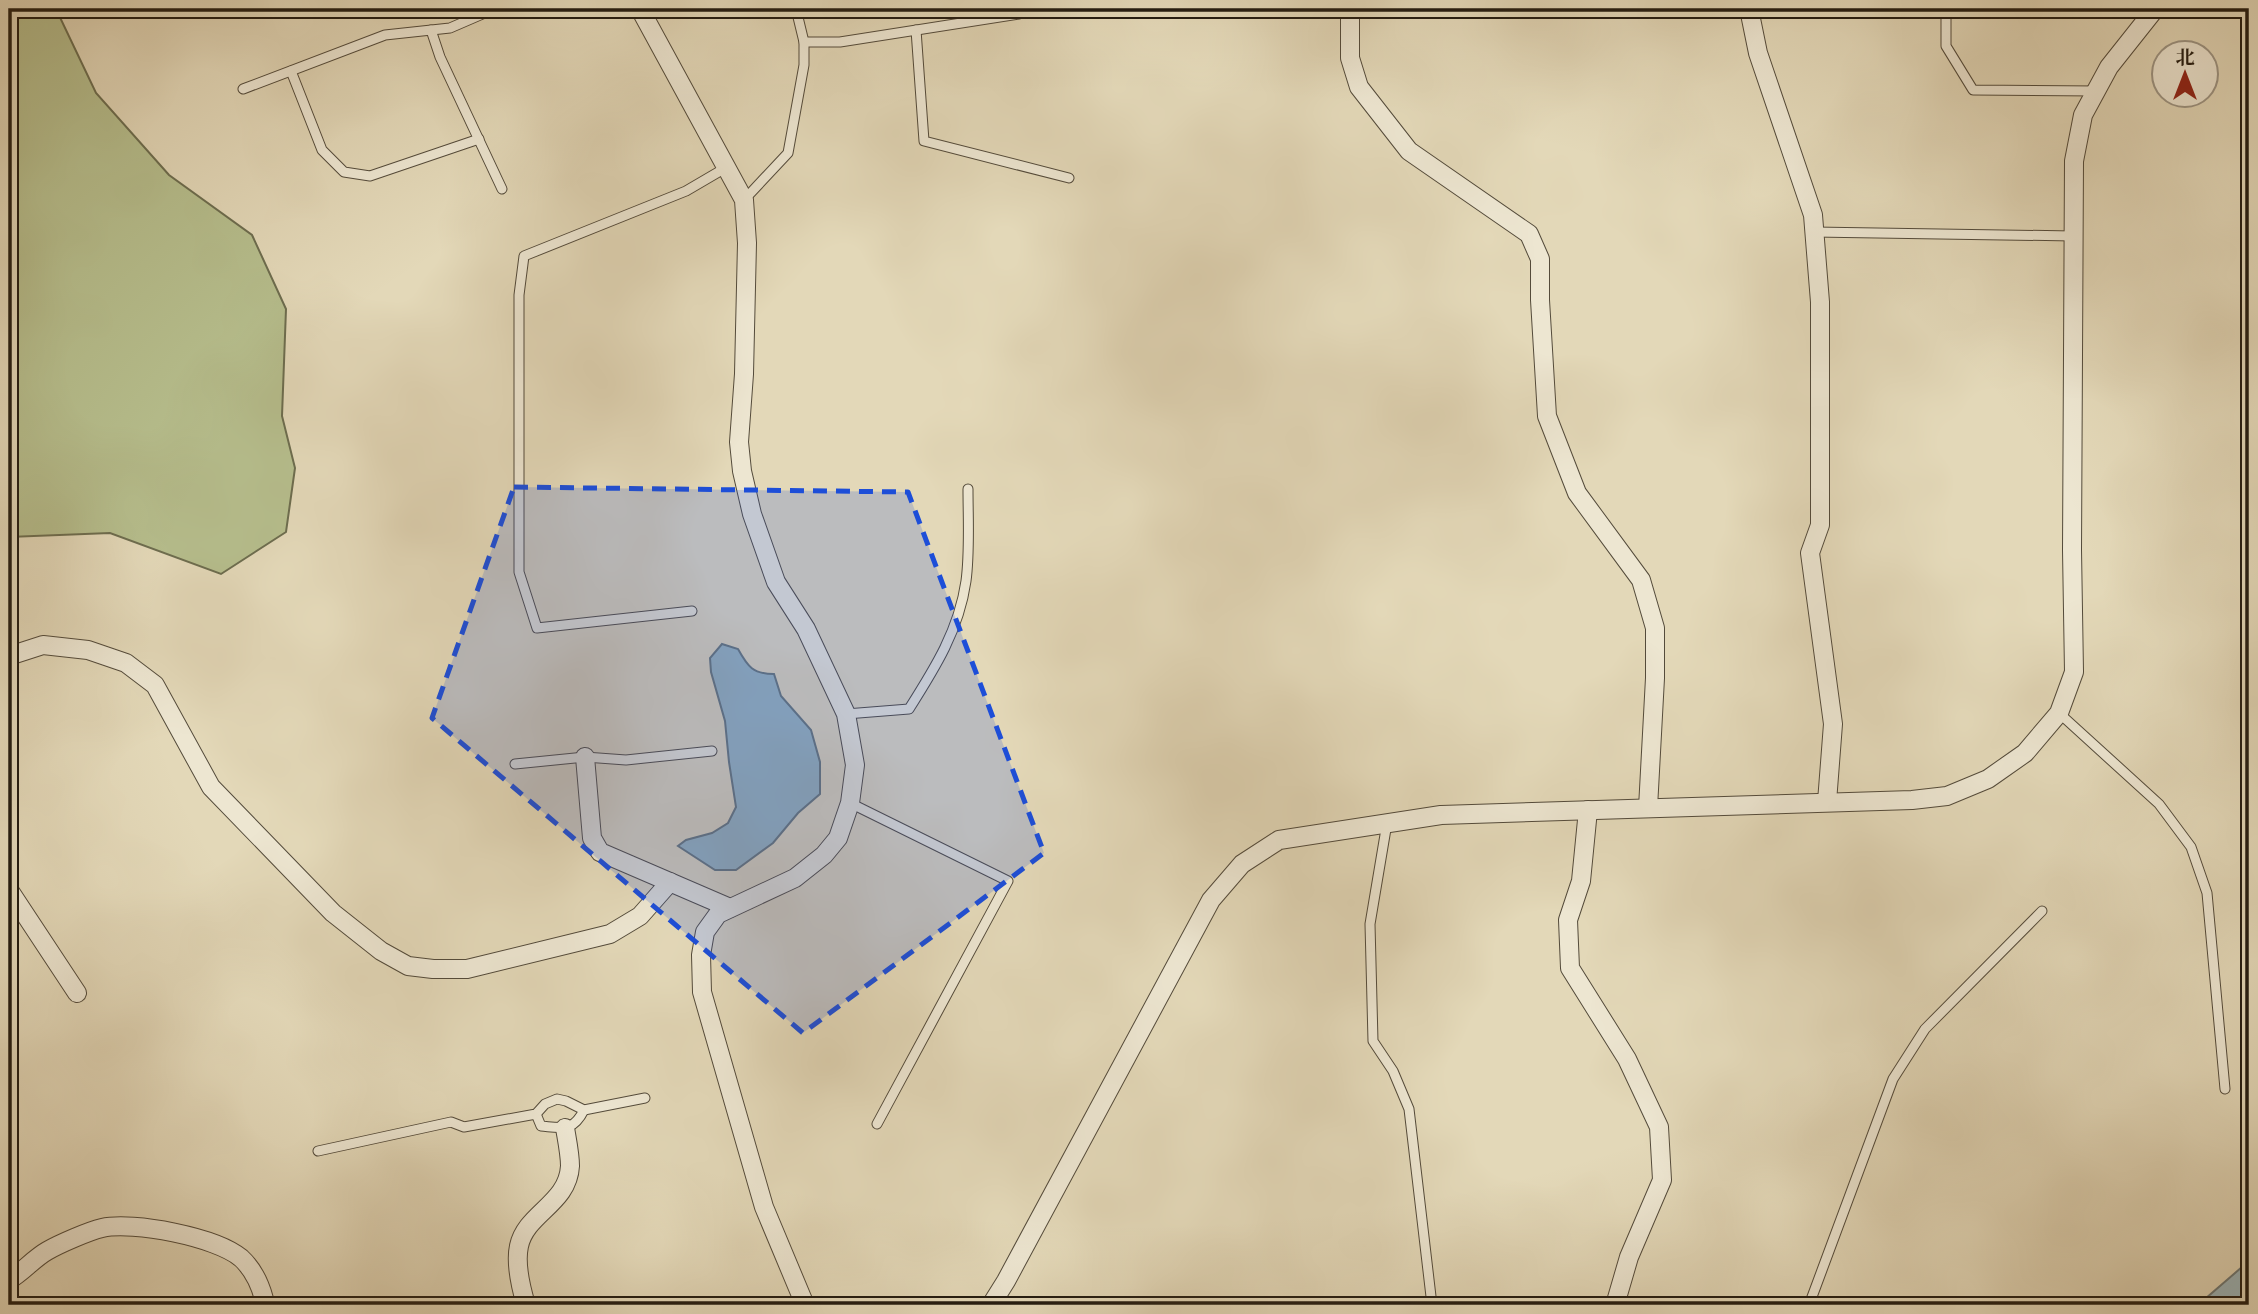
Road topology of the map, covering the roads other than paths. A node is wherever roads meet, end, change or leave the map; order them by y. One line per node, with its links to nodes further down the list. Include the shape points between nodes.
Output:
1 (494, 9): 9 (lane, via 450,28)
2 (640, 9): 16 (street)
3 (796, 9): 11 (lane)
4 (1350, 9): 32 (street, via 1350,58 1359,87 1409,151 1528,234 1540,259 1547,416 1577,493 1641,580 1655,628)
5 (1749, 9): 20 (street, via 1758,53 1813,215)
6 (1946, 9): 14 (lane, via 1946,46 1973,90)
7 (2155, 9): 14 (street)
8 (1019, 14): 10 (lane)
9 (432, 30): 12 (lane, via 385,35); 15 (lane)
10 (916, 30): 11 (lane, via 840,42); 17 (lane, via 924,141)
11 (804, 42): 19 (lane, via 788,153)
12 (291, 71): 13 (lane); 15 (lane, via 321,150 344,172 370,176)
13 (243, 89)
14 (2096, 91): 21 (street, via 2083,115 2074,161)
15 (479, 139): 18 (lane)
16 (727, 167): 19 (street); 23 (lane, via 686,191 524,256 519,295 519,572 537,628)
17 (1069, 178)
18 (502, 189)
19 (744, 200): 26 (street, via 742,471 776,582 806,629)
20 (1814, 232): 21 (lane); 30 (street, via 1819,302 1819,526 1811,553 1833,724)
21 (2073, 236): 25 (street, via 2074,672)
22 (968, 489): 26 (lane, via 966,580 958,617 940,662 909,709)
23 (692, 611)
24 (9, 656): 35 (street, via 43,645 88,650 126,663 155,685 211,787 333,913 408,966 467,969 610,934 640,916)
25 (2059, 713): 30 (street, via 2025,753 1988,779 1947,796); 40 (lane, via 2159,804 2191,847 2207,892)
26 (846, 714): 31 (street, via 855,765)
27 (712, 751): 28 (lane, via 626,760)
28 (585, 757): 29 (lane); 35 (street, via 592,838 600,852)
29 (515, 764)
30 (1827, 802): 32 (street)
31 (850, 803): 37 (street, via 838,838 824,855 795,878); 44 (lane, via 1008,881)
32 (1648, 808): 33 (street)
33 (1588, 810): 34 (street, via 1441,815); 53 (street, via 1581,881 1567,920 1570,968 1627,1059 1659,1128 1662,1180)
34 (1387, 823): 51 (street, via 1279,840 1242,864 1211,900); 52 (lane, via 1370,924 1373,1041 1393,1071 1409,1109)
35 (670, 882): 37 (street)
36 (9, 890): 39 (street)
37 (730, 908): 50 (street, via 718,914 705,932 702,992 764,1207)
38 (2042, 911): 54 (lane, via 1925,1029 1893,1079)
39 (77, 993)
40 (2225, 1089)
41 (645, 1098): 42 (lane)
42 (584, 1110): 43 (lane, via 557,1099); 45 (lane, via 578,1122)
43 (536, 1114): 45 (lane, via 541,1126); 46 (lane, via 464,1127 451,1122)
44 (877, 1124)
45 (565, 1128): 49 (street, via 570,1166 565,1184 524,1232 518,1247)
46 (318, 1151)
47 (9, 1280): 48 (street, via 47,1251 103,1228 147,1228 218,1244 241,1258 260,1283)
48 (262, 1305)
49 (526, 1305)
50 (805, 1305)
51 (991, 1305)
52 (1432, 1305)
53 (1615, 1305)
54 (1809, 1305)

